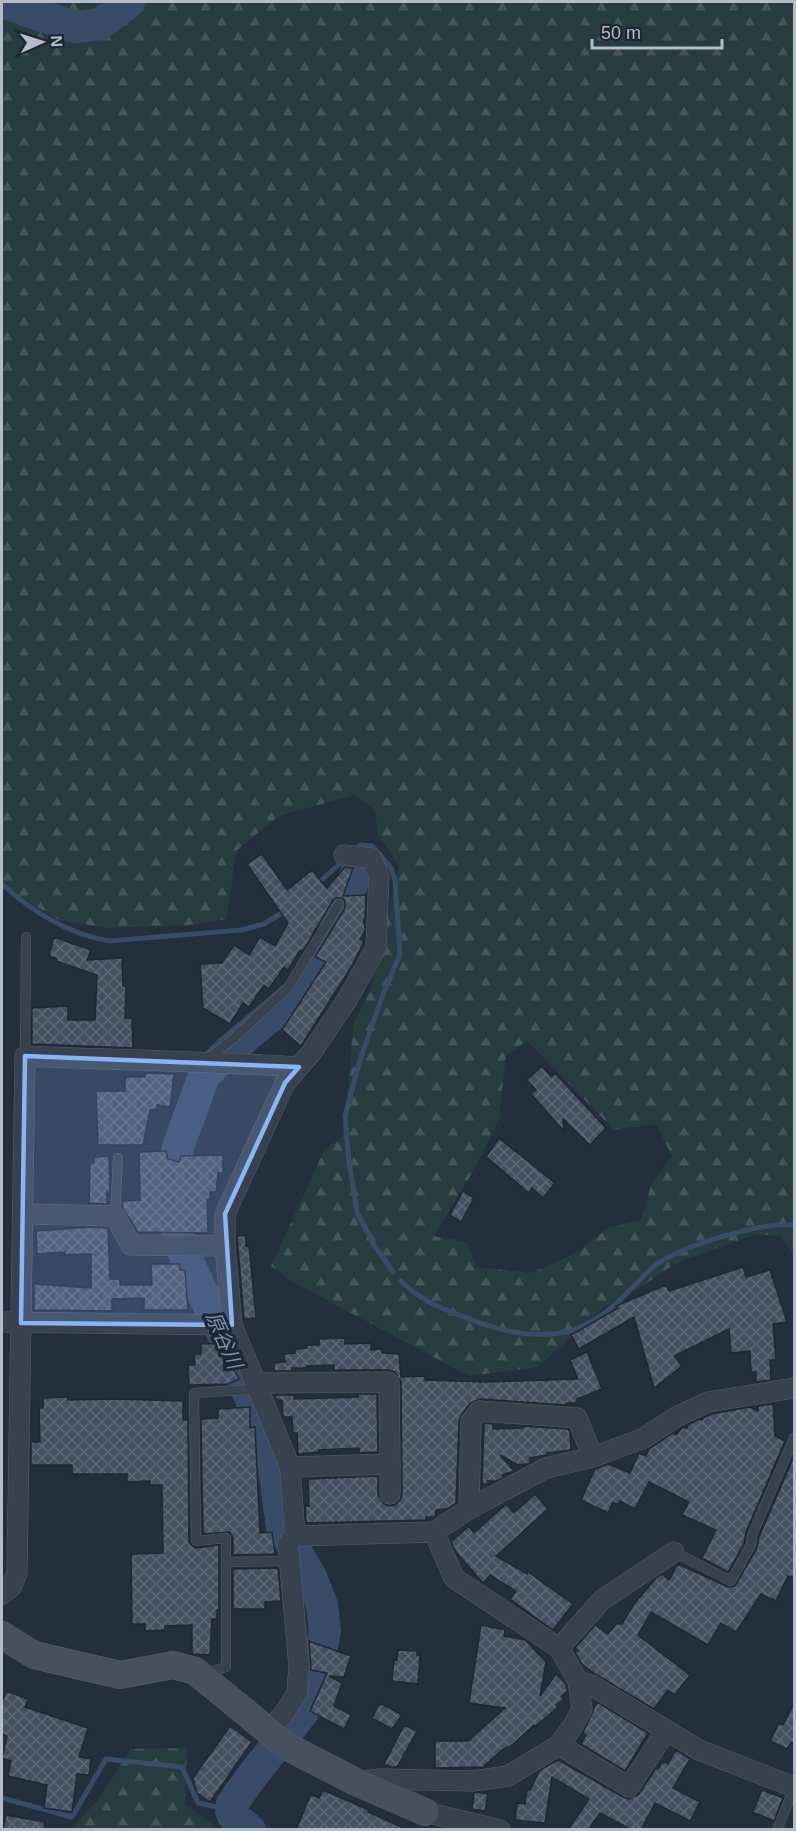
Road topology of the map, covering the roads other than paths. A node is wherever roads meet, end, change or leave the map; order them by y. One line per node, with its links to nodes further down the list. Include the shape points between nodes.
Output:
1 (344, 855): 6 (street, via 371,858 379,876 376,948 347,1000)
2 (339, 904): 5 (lane, via 288,988)
3 (26, 937): 4 (lane)
4 (25, 1056): 5 (street); 8 (street)
5 (204, 1061): 6 (street)
6 (299, 1067): 10 (street, via 285,1083 225,1214)
7 (118, 1158): 9 (lane)
8 (24, 1214): 9 (street); 11 (street)
9 (115, 1216): 10 (street, via 131,1245)
10 (225, 1246): 12 (street)
11 (11, 1322): 12 (street); 26 (street, via 17,1573 12,1587)
12 (232, 1325): 13 (street)
13 (257, 1386): 17 (street, via 389,1382); 18 (street); 25 (lane, via 194,1393 196,1541 225,1538)
14 (795, 1388): 16 (street, via 708,1401 644,1438)
15 (795, 1438): 23 (lane, via 751,1545 731,1581)
16 (593, 1457): 20 (street, via 546,1468); 20 (street, via 577,1418 479,1411 471,1421)
17 (390, 1464): 18 (street); 19 (street)
18 (291, 1467): 22 (street)
19 (390, 1494)
20 (469, 1509): 21 (street)
21 (434, 1532): 22 (street); 28 (street, via 454,1578)
22 (295, 1536): 24 (street, via 288,1544)
23 (674, 1552): 28 (street, via 602,1600)
24 (290, 1561): 25 (lane); 32 (street, via 299,1666 297,1693)
25 (226, 1562): 29 (lane, via 226,1667)
26 (2, 1594)
27 (2, 1635): 29 (street, via 34,1655 120,1675 173,1665)
28 (559, 1648): 30 (street)
29 (200, 1676): 32 (street)
30 (578, 1681): 31 (street, via 593,1686); 33 (street, via 582,1709)
31 (666, 1731): 33 (street, via 629,1787); 35 (street, via 699,1750)
32 (276, 1737): 34 (street)
33 (559, 1745): 34 (street, via 508,1776 472,1781)
34 (356, 1782): 36 (street)
35 (795, 1787): 38 (lane)
36 (425, 1812): 37 (street)
37 (500, 1830)
38 (777, 1830)

